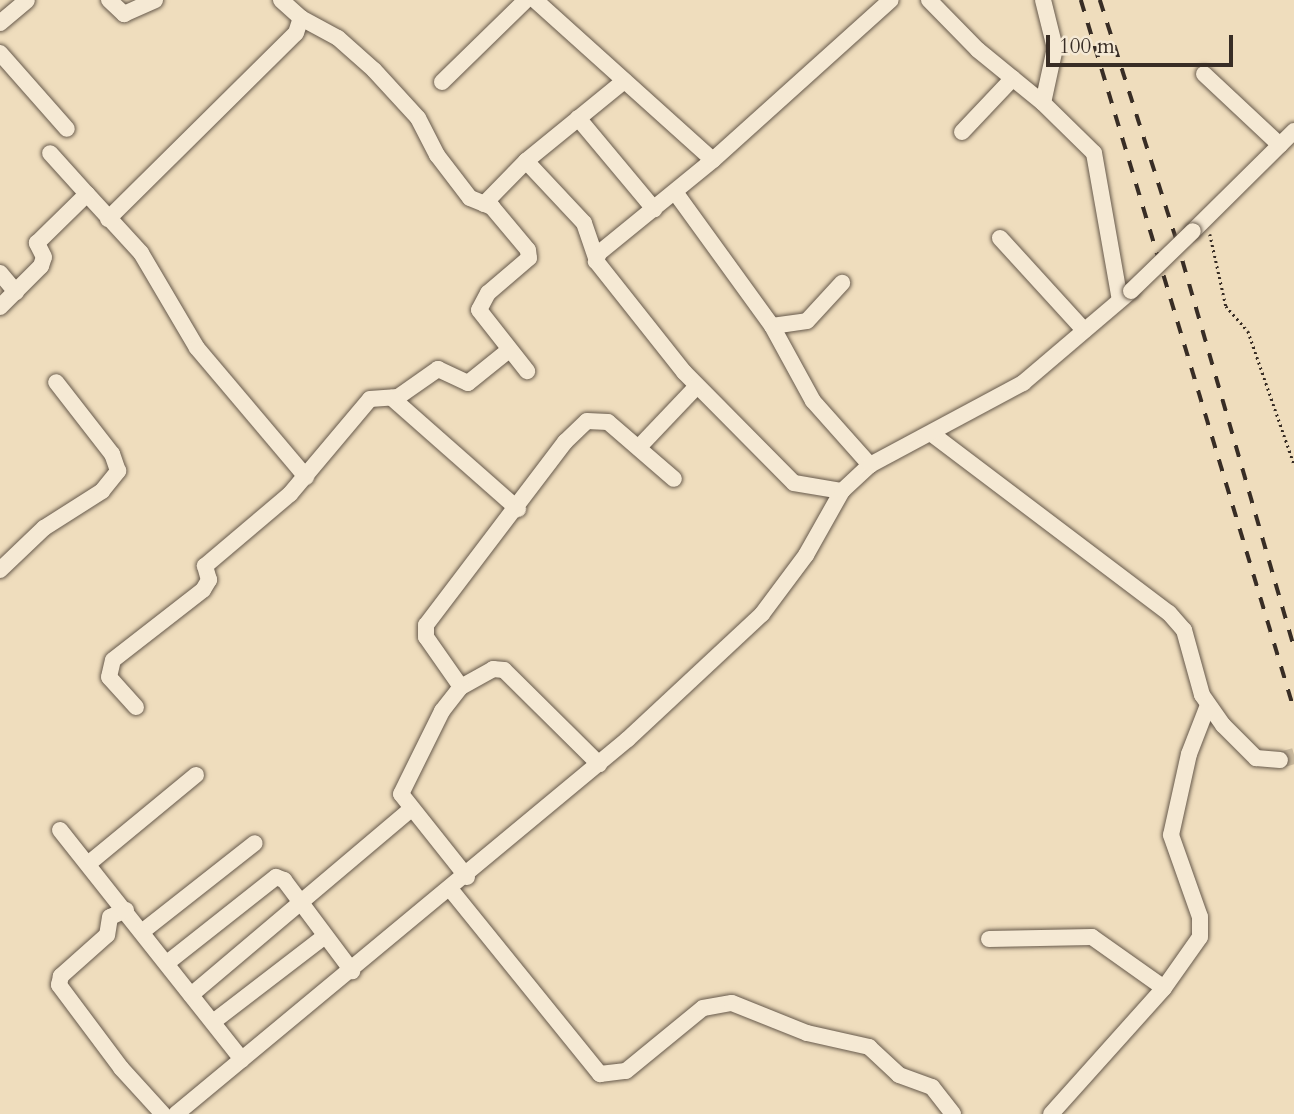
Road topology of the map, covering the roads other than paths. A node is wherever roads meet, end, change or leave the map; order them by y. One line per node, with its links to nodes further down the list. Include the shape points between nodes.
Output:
1 (109, 0): 2 (street, via 124,13)
2 (155, 0)
3 (281, 0): 10 (street)
4 (526, 0): 16 (street)
5 (535, 0): 15 (street)
6 (891, 0): 24 (street)
7 (929, 0): 14 (street)
8 (1043, 0): 17 (street, via 1055,48)
9 (21, 2): 11 (street)
10 (301, 18): 28 (street, via 338,38 374,70 418,118 437,155 470,198); 30 (street, via 296,33)
11 (0, 23)
12 (0, 53): 19 (street)
13 (1204, 74): 22 (street)
14 (1013, 78): 17 (street); 21 (street)
15 (624, 81): 18 (street); 24 (street)
16 (442, 82)
17 (1043, 103): 36 (street, via 1094,153)
18 (578, 118): 25 (street); 29 (street)
19 (67, 129)
20 (1294, 131): 22 (street)
21 (962, 132)
22 (1280, 145): 36 (street, bridge)
23 (50, 153): 27 (street)
24 (713, 160): 26 (street)
25 (526, 161): 28 (street); 32 (street, via 584,223)
26 (675, 192): 29 (street); 38 (street)
27 (87, 194): 30 (street); 35 (street, via 37,243 44,261)
28 (484, 204): 40 (street, via 530,253 480,306)
29 (654, 209): 32 (street)
30 (108, 219): 48 (street, via 147,261 190,339)
31 (1000, 238): 39 (street)
32 (596, 257): 43 (street)
33 (0, 273): 35 (street)
34 (842, 283): 38 (street, via 807,321)
35 (16, 292): 37 (street)
36 (1126, 295): 39 (street)
37 (0, 307)
38 (772, 326): 47 (street, via 813,401)
39 (1084, 330): 45 (street, via 1023,383)
40 (509, 350): 41 (street); 44 (street, via 468,383 438,369)
41 (527, 371)
42 (56, 382): 52 (street, via 112,454 118,471 102,491 44,528)
43 (697, 386): 46 (street); 50 (street, via 793,483)
44 (392, 398): 48 (street, via 370,399); 51 (street)
45 (932, 433): 47 (street); 54 (street, via 1177,621)
46 (640, 445): 49 (street); 51 (street, via 608,422 587,421 565,442)
47 (870, 465): 50 (street)
48 (306, 477): 55 (street, via 217,552 205,567 209,580 203,590 113,660 109,677)
49 (674, 479)
50 (842, 491): 57 (street, via 806,555 762,614)
51 (518, 509): 53 (street, via 424,628)
52 (0, 570)
53 (461, 687): 57 (street, via 494,669 504,670); 59 (street, via 404,783 401,794)
54 (1208, 705): 56 (street, via 1256,758); 72 (street, via 1189,754 1171,835 1202,927 1197,946)
55 (135, 707)
56 (1280, 760)
57 (599, 764): 63 (street)
58 (196, 775): 62 (street)
59 (411, 809): 63 (street); 65 (street)
60 (60, 830): 62 (street)
61 (255, 843): 67 (street)
62 (88, 864): 66 (street)
63 (467, 877): 64 (street)
64 (451, 890): 71 (street); 78 (street, via 600,1074 626,1071 703,1008 732,1003 807,1033 869,1046 899,1075 932,1087)
65 (300, 904): 68 (street); 70 (street, via 284,880 272,878); 73 (street)
66 (126, 911): 67 (street); 76 (street, via 110,917 107,935 61,976 59,985 121,1068)
67 (143, 931): 70 (street)
68 (325, 936): 71 (street); 74 (street)
69 (989, 939): 72 (street, via 1033,941 1054,933 1092,937)
70 (167, 963): 73 (street)
71 (352, 971): 75 (street)
72 (1164, 988): 79 (street)
73 (191, 995): 74 (street)
74 (212, 1022): 75 (street)
75 (242, 1060): 77 (street)
76 (163, 1114)
77 (176, 1114)
78 (953, 1114)
79 (1051, 1114)

